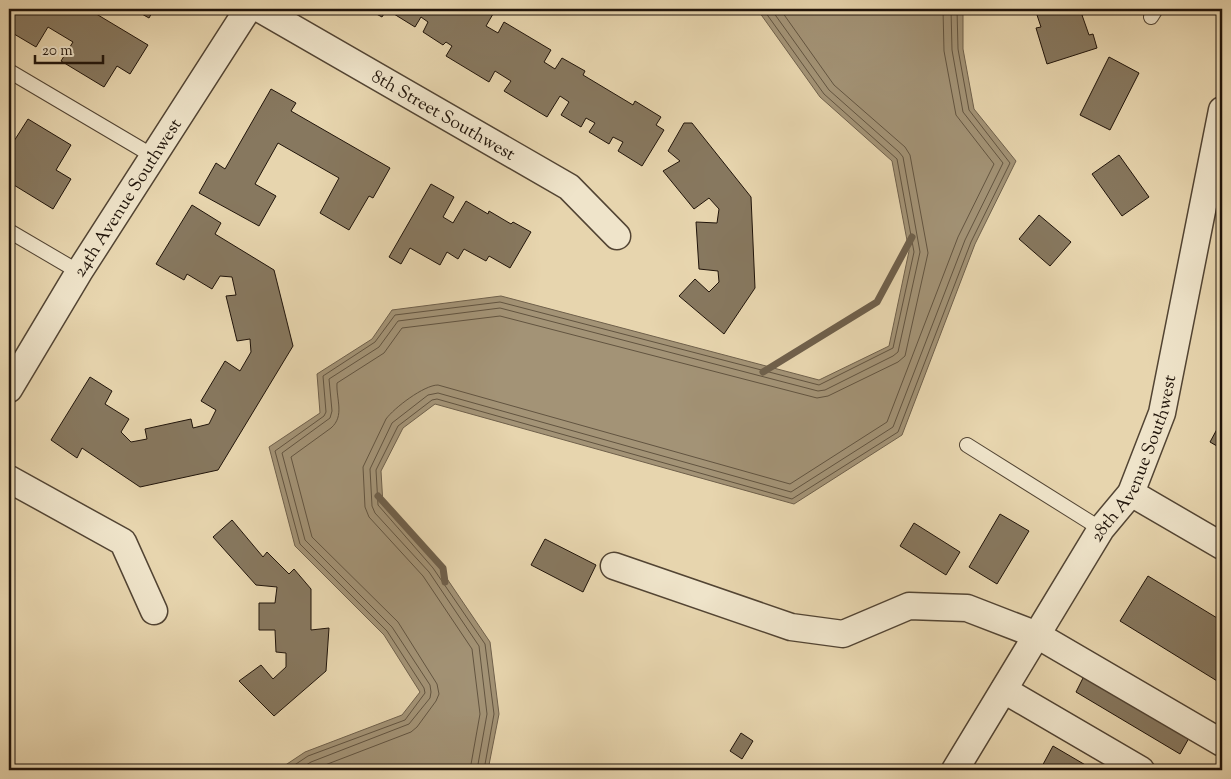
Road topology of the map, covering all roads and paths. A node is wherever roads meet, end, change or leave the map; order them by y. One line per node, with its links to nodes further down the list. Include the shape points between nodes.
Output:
1 (248, 9): 6 (street, 24th Avenue Southwest)
2 (260, 9): 8 (street, 8th Street Southwest, via 569,187)
3 (9, 71): 6 (lane)
4 (1222, 110): 5 (street, 28th Avenue Southwest)
5 (1219, 145): 13 (street, 28th Avenue Southwest, via 1162,413)
6 (153, 156): 9 (street, 24th Avenue Southwest)
7 (9, 231): 9 (lane)
8 (617, 236)
9 (79, 272): 10 (street, 24th Avenue Southwest)
10 (9, 389)
11 (968, 445): 14 (lane)
12 (9, 479): 17 (street, via 123,542)
13 (1131, 493): 14 (street, 28th Avenue Southwest); 15 (street)
14 (1101, 529): 18 (street, 28th Avenue Southwest)
15 (1222, 546)
16 (614, 566): 18 (street, via 792,627 843,634 909,606 919,606 967,608)
17 (154, 611)
18 (1037, 635): 19 (street, 28th Avenue Southwest); 20 (street)
19 (1004, 690): 21 (street, 28th Avenue Southwest); 22 (street)
20 (1222, 744)
21 (955, 770)
22 (1141, 770)

